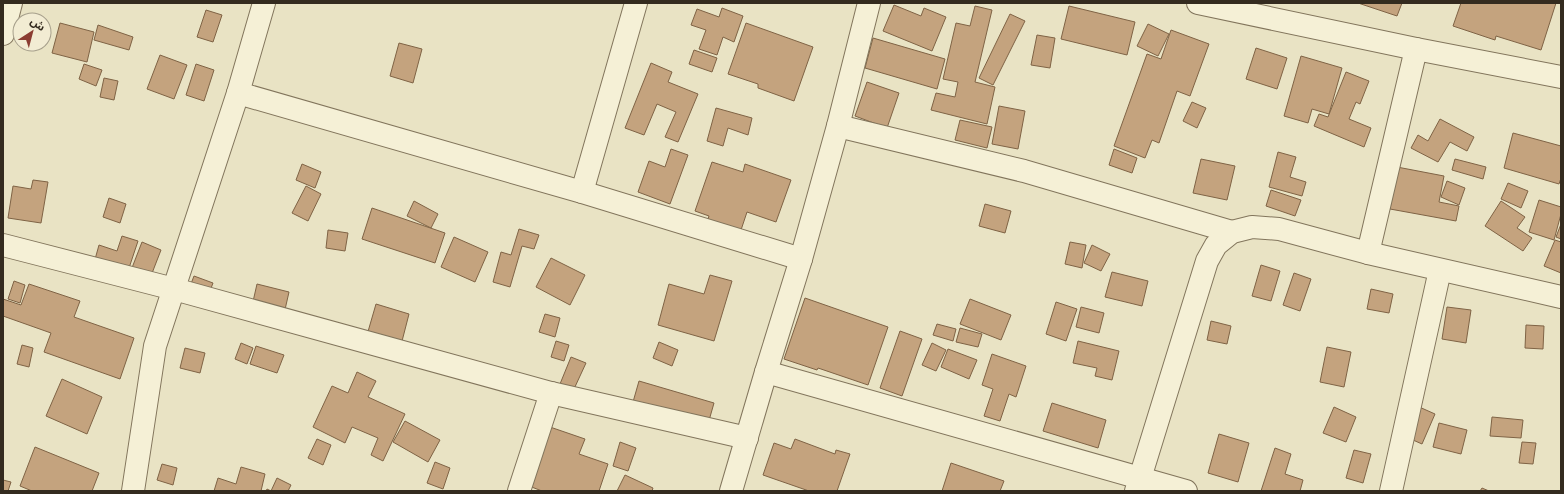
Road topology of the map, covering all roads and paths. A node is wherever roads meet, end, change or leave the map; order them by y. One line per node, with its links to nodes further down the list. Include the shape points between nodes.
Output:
1 (11, 3): 6 (street)
2 (264, 3): 9 (street)
3 (636, 3): 11 (street)
4 (870, 3): 10 (street)
5 (1198, 3): 7 (street)
6 (3, 34)
7 (1416, 49): 8 (street); 14 (street)
8 (1561, 77)
9 (238, 93): 11 (street); 17 (street)
10 (838, 126): 12 (street, via 1024,171); 15 (street)
11 (582, 192): 15 (street)
12 (1232, 232): 14 (street, via 1252,227 1279,229); 22 (street, via 1216,245 1207,260)
13 (3, 245): 17 (street)
14 (1368, 253): 16 (street)
15 (802, 259): 19 (street)
16 (1440, 270): 18 (street); 27 (street)
17 (174, 289): 20 (street); 23 (street, via 155,346)
18 (1561, 297)
19 (766, 372): 21 (street); 22 (street)
20 (551, 394): 21 (street); 24 (street)
21 (747, 438): 25 (street)
22 (1138, 484): 26 (street)
23 (133, 491)
24 (519, 491)
25 (731, 491)
26 (1186, 491)
27 (1391, 491)

